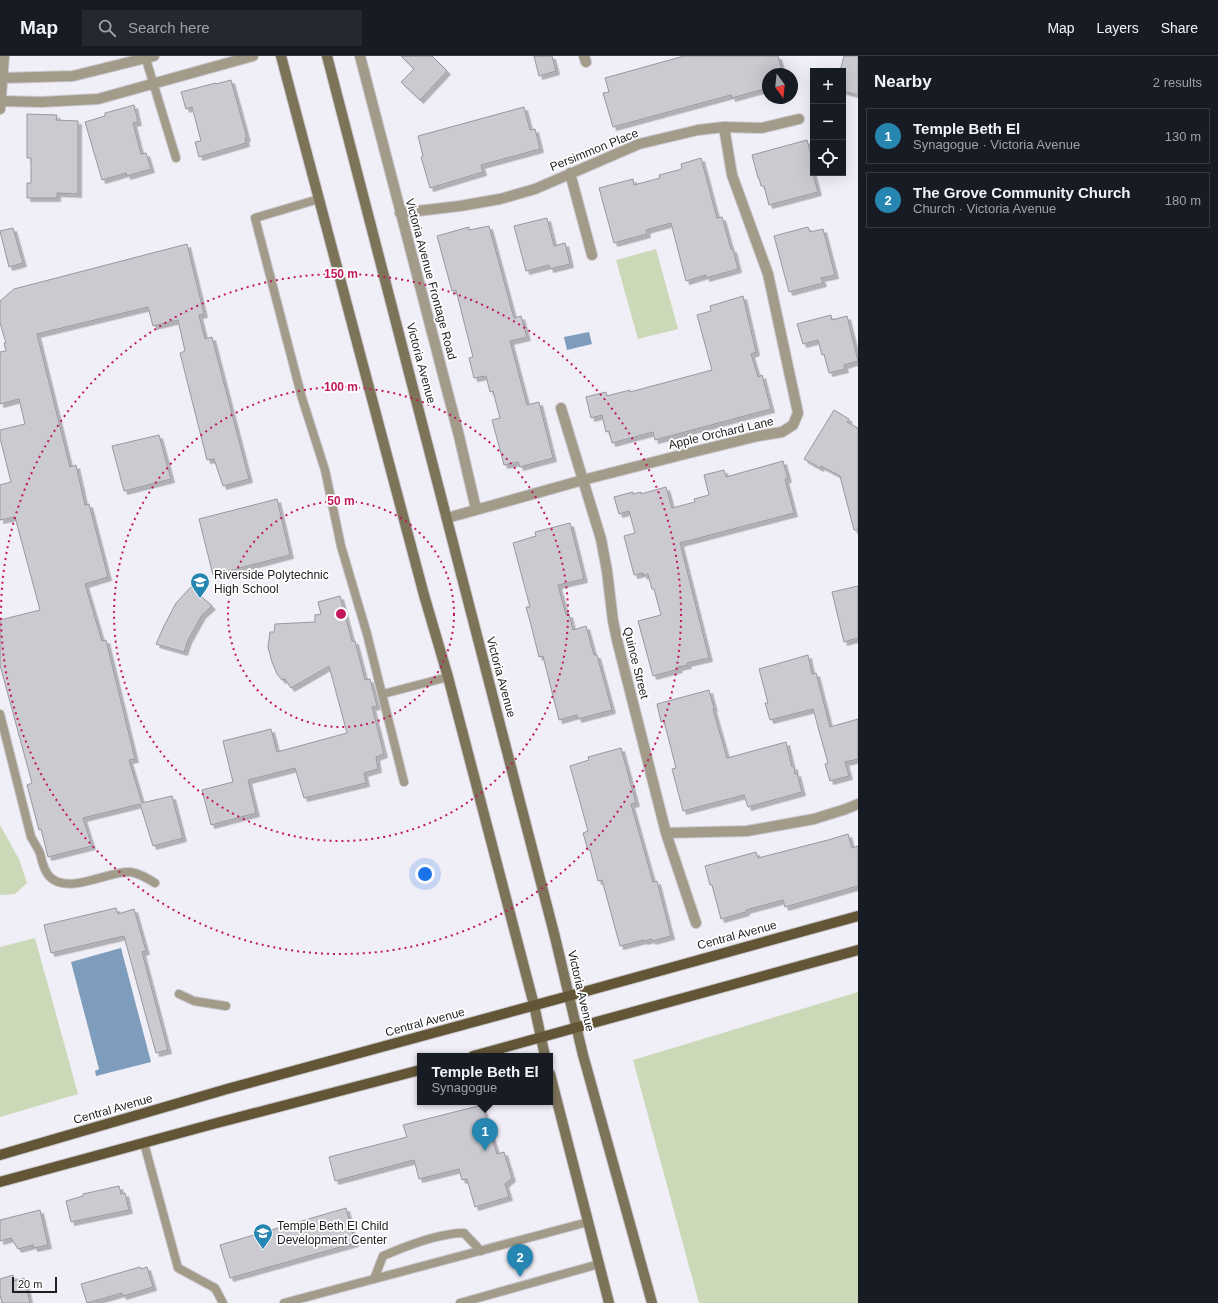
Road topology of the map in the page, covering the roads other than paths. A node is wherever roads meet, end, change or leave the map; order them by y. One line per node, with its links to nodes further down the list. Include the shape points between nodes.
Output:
1 (4, 56): 7 (street)
2 (253, 56): 8 (street)
3 (281, 56): 14 (main road)
4 (328, 56): 20 (main road, Victoria Avenue)
5 (360, 56): 15 (street, Victoria Avenue Frontage Road)
6 (148, 57): 7 (street, via 73,76); 8 (lane)
7 (2, 78): 9 (street)
8 (153, 84): 9 (street, via 98,99); 12 (lane)
9 (0, 105)
10 (799, 118): 11 (street, Persimmon Place, via 762,128)
11 (724, 127): 13 (street, Persimmon Place, via 698,130 639,144); 18 (street, Apple Orchard Lane, via 732,175 768,274 798,413 793,425 782,432)
12 (176, 158)
13 (570, 173): 15 (street, Persimmon Place, via 500,199); 16 (street)
14 (319, 199): 21 (main road); 22 (lane, via 255,218 302,398 325,470 341,546)
15 (400, 213): 19 (street, Victoria Avenue Frontage Road)
16 (592, 255)
17 (561, 408): 18 (street, Quince Street)
18 (583, 480): 19 (street, Apple Orchard Lane); 26 (street, Quince Street, via 601,539 617,640)
19 (476, 510): 20 (street, Apple Orchard Lane)
20 (447, 518): 32 (main road, Victoria Avenue)
21 (448, 677): 22 (lane); 33 (main road)
22 (383, 694): 24 (lane)
23 (0, 714): 27 (lane, via 31,837 49,876 64,884 129,872 140,874)
24 (404, 782)
25 (858, 804): 26 (street, via 814,819 747,831)
26 (666, 833): 29 (street, Quince Street)
27 (155, 883)
28 (858, 916): 32 (main road, Central Avenue)
29 (696, 923)
30 (858, 950): 35 (main road)
31 (179, 994): 34 (lane, via 194,1001)
32 (569, 996): 33 (main road, Central Avenue); 35 (main road, Victoria Avenue)
33 (534, 1005): 36 (main road); 42 (main road, Central Avenue, via 227,1089)
34 (226, 1006)
35 (576, 1028): 36 (main road); 52 (main road, Victoria Avenue)
36 (541, 1038): 37 (main road); 38 (main road)
37 (484, 1053)
38 (544, 1053)
39 (417, 1071): 41 (main road)
40 (553, 1086): 44 (main road)
41 (144, 1143): 43 (main road); 48 (lane, via 178,1268 214,1288)
42 (0, 1155)
43 (0, 1182)
44 (588, 1222): 45 (lane); 46 (main road)
45 (481, 1251): 47 (lane); 47 (lane, via 464,1234 453,1233 406,1246 382,1256)
46 (599, 1264): 50 (lane); 51 (main road)
47 (374, 1279): 49 (lane)
48 (223, 1303)
49 (284, 1303)
50 (460, 1303)
51 (610, 1303)
52 (652, 1303)

